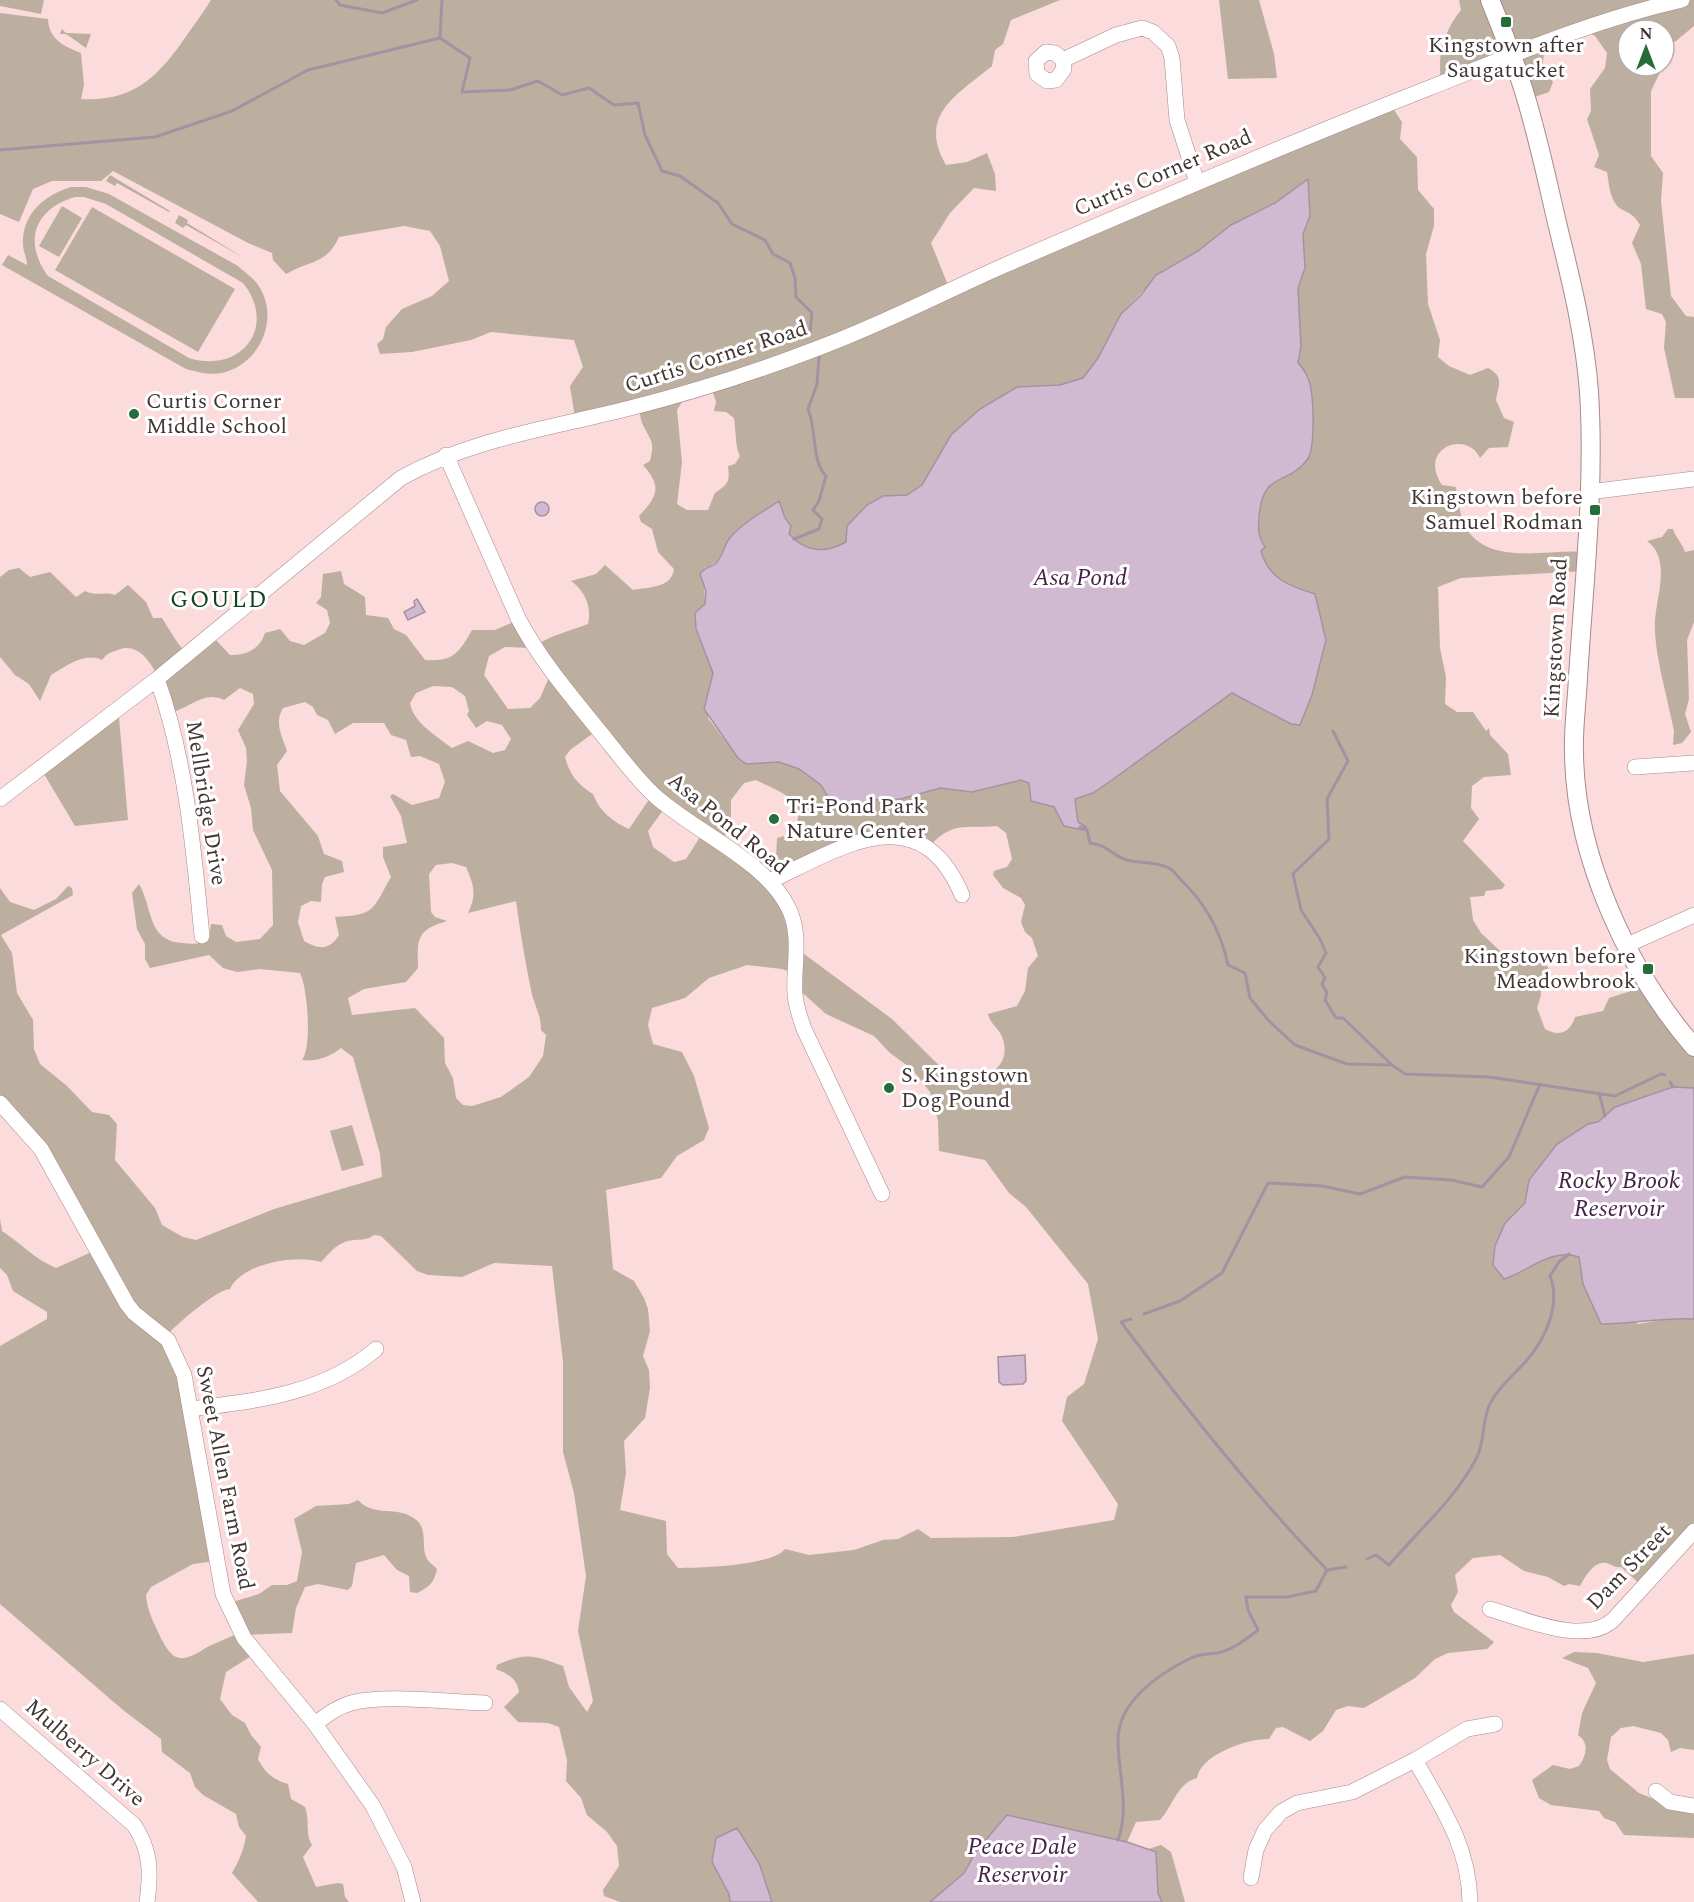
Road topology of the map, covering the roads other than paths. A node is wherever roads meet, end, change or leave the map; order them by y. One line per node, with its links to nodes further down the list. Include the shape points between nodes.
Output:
1 (1490, 0): 3 (main road, Kingstown Road)
2 (1682, 0): 3 (street, Curtis Corner Road, via 1633,11)
3 (1512, 55): 5 (street, Curtis Corner Road); 8 (main road, Kingstown Road, via 1541,154 1582,336 1591,432)
4 (1063, 60): 5 (street, via 1132,30 1142,28 1161,38 1172,58 1177,120)
5 (1197, 182): 6 (street, Curtis Corner Road, via 822,347 689,392 548,425)
6 (446, 455): 9 (street, Curtis Corner Road, via 401,478); 13 (street, Asa Pond Road, via 518,618 558,679 653,794)
7 (1694, 478): 8 (street)
8 (1589, 492): 17 (main road, Kingstown Road, via 1574,762 1586,833)
9 (157, 679): 12 (street, Curtis Corner Road); 16 (street, Mellbridge Drive, via 168,707 182,783)
10 (1694, 763): 11 (street)
11 (1635, 767)
12 (0, 799)
13 (770, 881): 14 (street, via 854,842 897,837 926,845 937,854 947,864); 20 (street, Asa Pond Road, via 794,925 794,992 804,1029)
14 (962, 895)
15 (1694, 915): 17 (street)
16 (202, 936)
17 (1625, 946): 18 (main road, Kingstown Road, via 1660,1005)
18 (1694, 1047)
19 (0, 1103): 22 (street, Sweet Allen Farm Road, via 41,1149 130,1310 158,1329 171,1345 184,1375)
20 (882, 1194)
21 (376, 1349): 22 (street, via 349,1371 321,1384)
22 (190, 1409): 27 (street, Sweet Allen Farm Road, via 223,1594 244,1638)
23 (1694, 1531): 24 (street, Dam Street, via 1614,1619 1595,1631 1565,1630)
24 (1490, 1609)
25 (485, 1703): 27 (street, via 372,1700 333,1710)
26 (0, 1709): 33 (street, Mulberry Drive, via 134,1825 143,1839 151,1867)
27 (315, 1724): 34 (street, Sweet Allen Farm Road, via 385,1825 404,1867)
28 (1495, 1725): 29 (street, via 1467,1729)
29 (1415, 1760): 32 (street, via 1352,1792 1297,1803 1281,1812 1265,1830 1256,1850); 35 (street, via 1459,1840 1468,1867)
30 (1656, 1791): 31 (street, via 1670,1802)
31 (1694, 1806)
32 (1251, 1878)
33 (147, 1902)
34 (413, 1902)
35 (1470, 1902)

